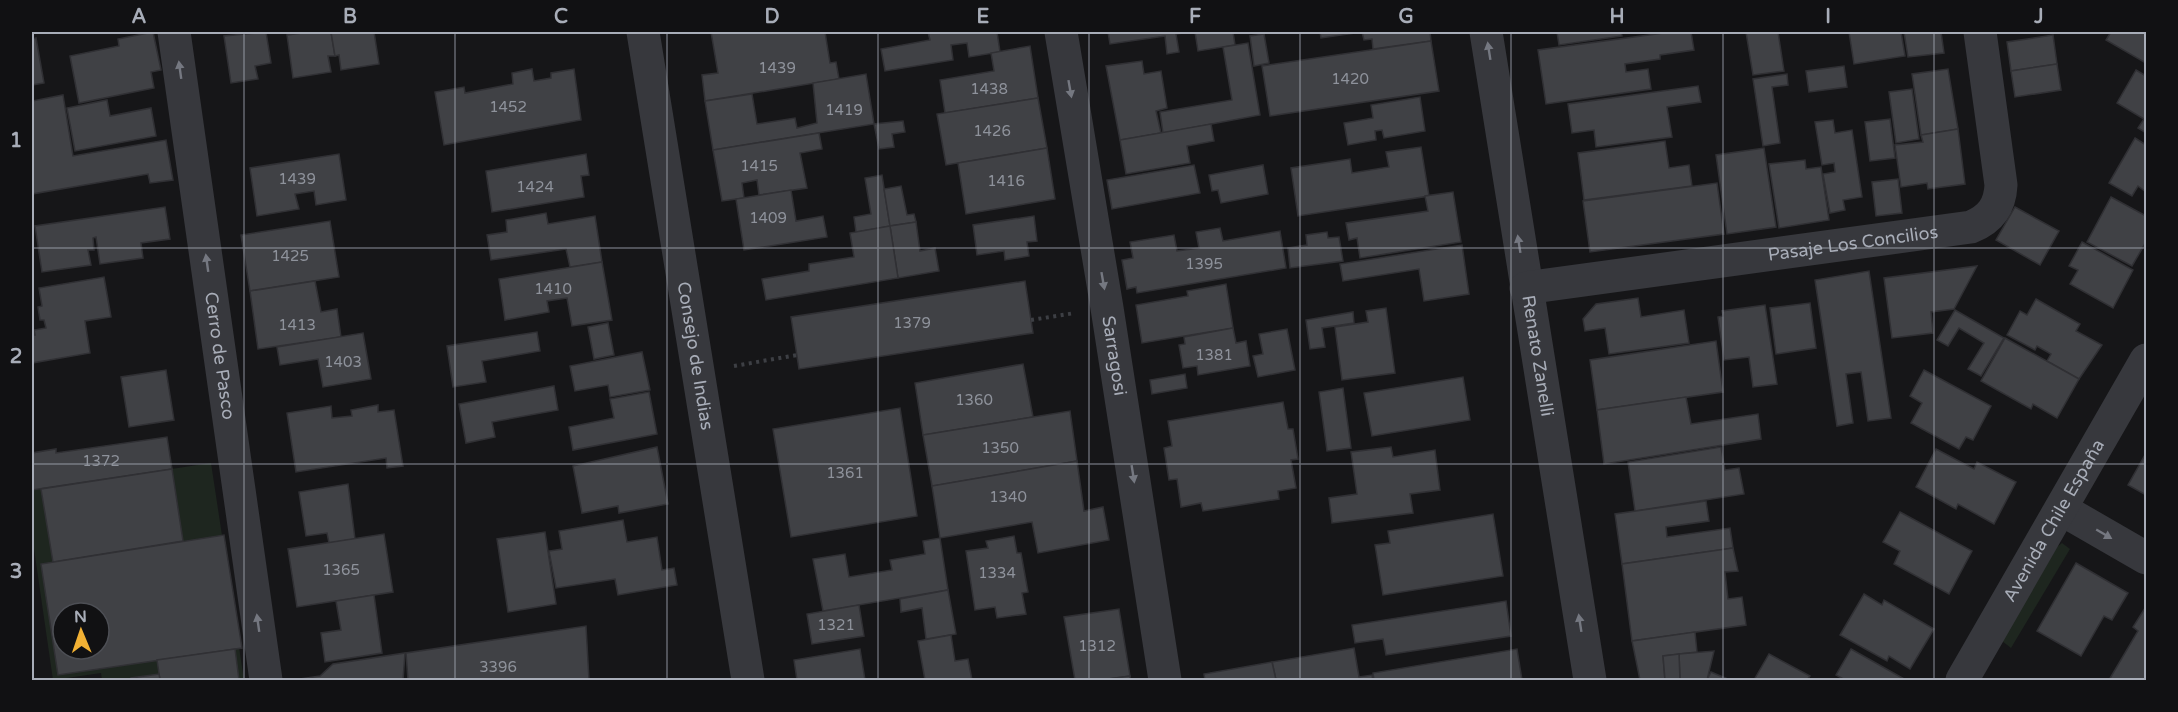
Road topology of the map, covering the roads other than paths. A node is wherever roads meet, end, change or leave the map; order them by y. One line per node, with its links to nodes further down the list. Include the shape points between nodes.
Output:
1 (174, 32): 10 (street, Cerro de Pasco, one-way to 1)
2 (644, 32): 11 (street, Consejo de Indias)
3 (1061, 32): 12 (street, Sarragosi, one-way to 12)
4 (1486, 32): 6 (street, Renato Zanelli, one-way to 4)
5 (1980, 32): 6 (street, Pasaje Los Concilios, via 2001,185 1997,207 1982,223)
6 (1526, 288): 13 (street, Renato Zanelli, one-way to 6)
7 (2146, 360): 8 (street, Avenida Chile España)
8 (2061, 509): 9 (street, one-way to 9); 14 (street, Avenida Chile España)
9 (2146, 558)
10 (266, 681)
11 (748, 681)
12 (1165, 681)
13 (1590, 681)
14 (1962, 681)

